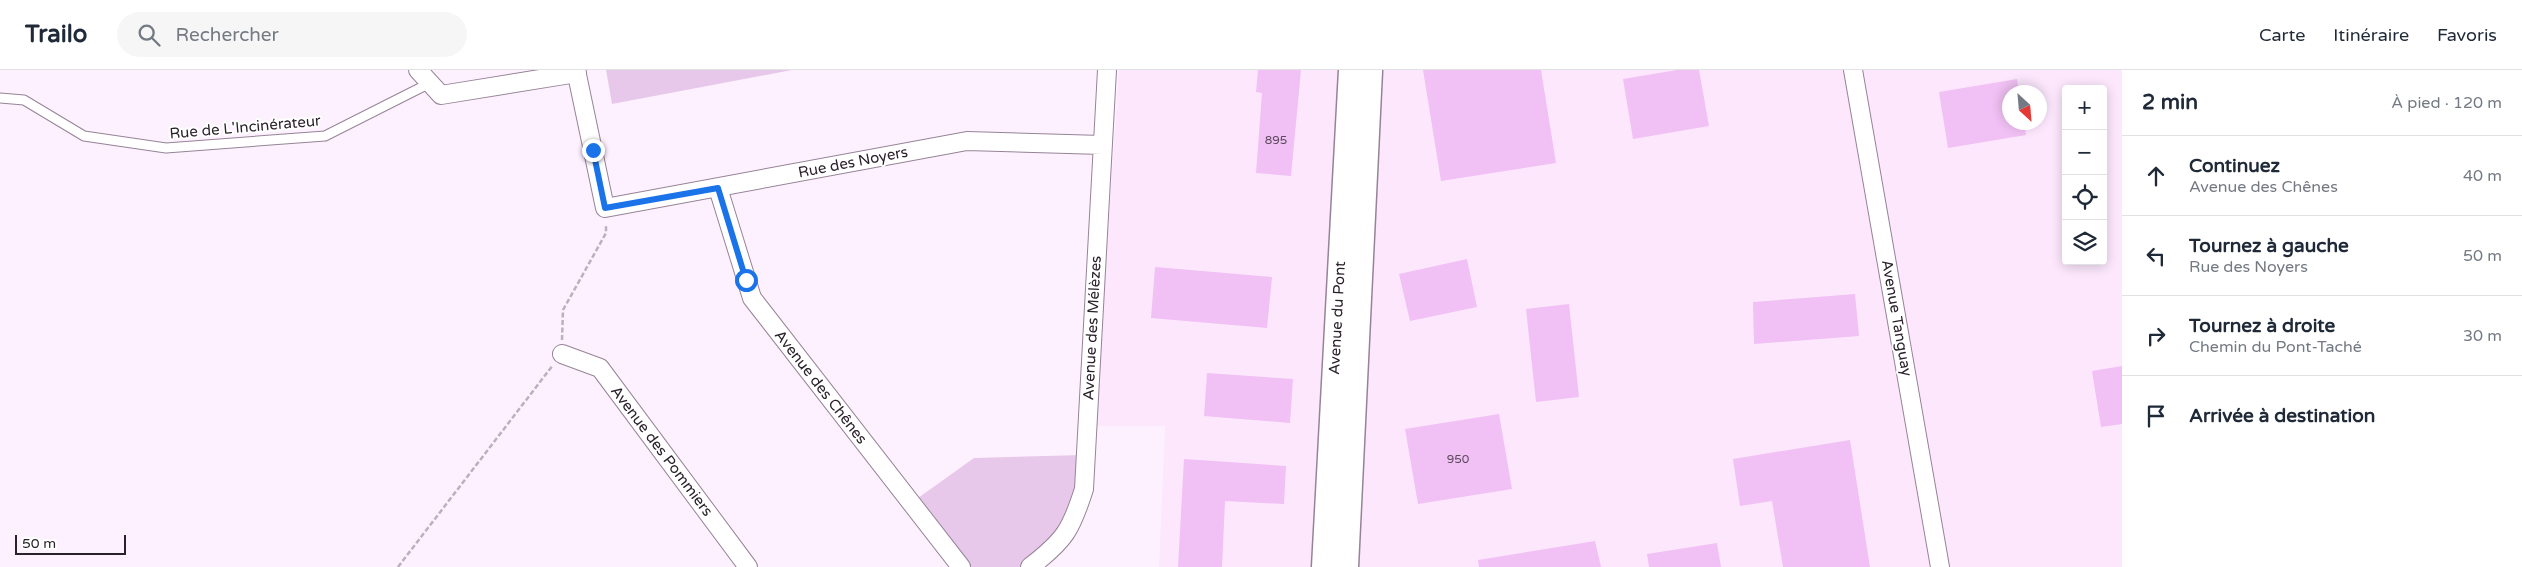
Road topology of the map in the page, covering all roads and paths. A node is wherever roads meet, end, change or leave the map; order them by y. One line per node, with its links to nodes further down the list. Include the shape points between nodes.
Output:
1 (1107, 70): 8 (street, Avenue des Mélèzes)
2 (1352, 70): 16 (main road, Avenue du Pont)
3 (1370, 70): 17 (main road, Avenue du Pont)
4 (1853, 70): 18 (street, Avenue Tanguay)
5 (576, 72): 6 (street, via 441,95); 10 (street)
6 (424, 76): 7 (lane, Rue de L'Incinérateur, via 325,136 166,148 84,136 24,100)
7 (0, 98)
8 (1102, 145): 9 (street, Rue des Noyers, via 968,140); 15 (street, Avenue des Mélèzes, via 1084,489 1073,525 1055,547)
9 (718, 188): 10 (street, Rue des Noyers); 14 (street, Avenue des Chênes, via 752,298)
10 (605, 208): 11 (path, via 606,233 563,310)
11 (562, 354): 12 (path); 13 (street, Avenue des Pommiers, via 600,368)
12 (398, 567)
13 (748, 567)
14 (961, 567)
15 (1030, 567)
16 (1325, 567)
17 (1345, 567)
18 (1940, 567)

